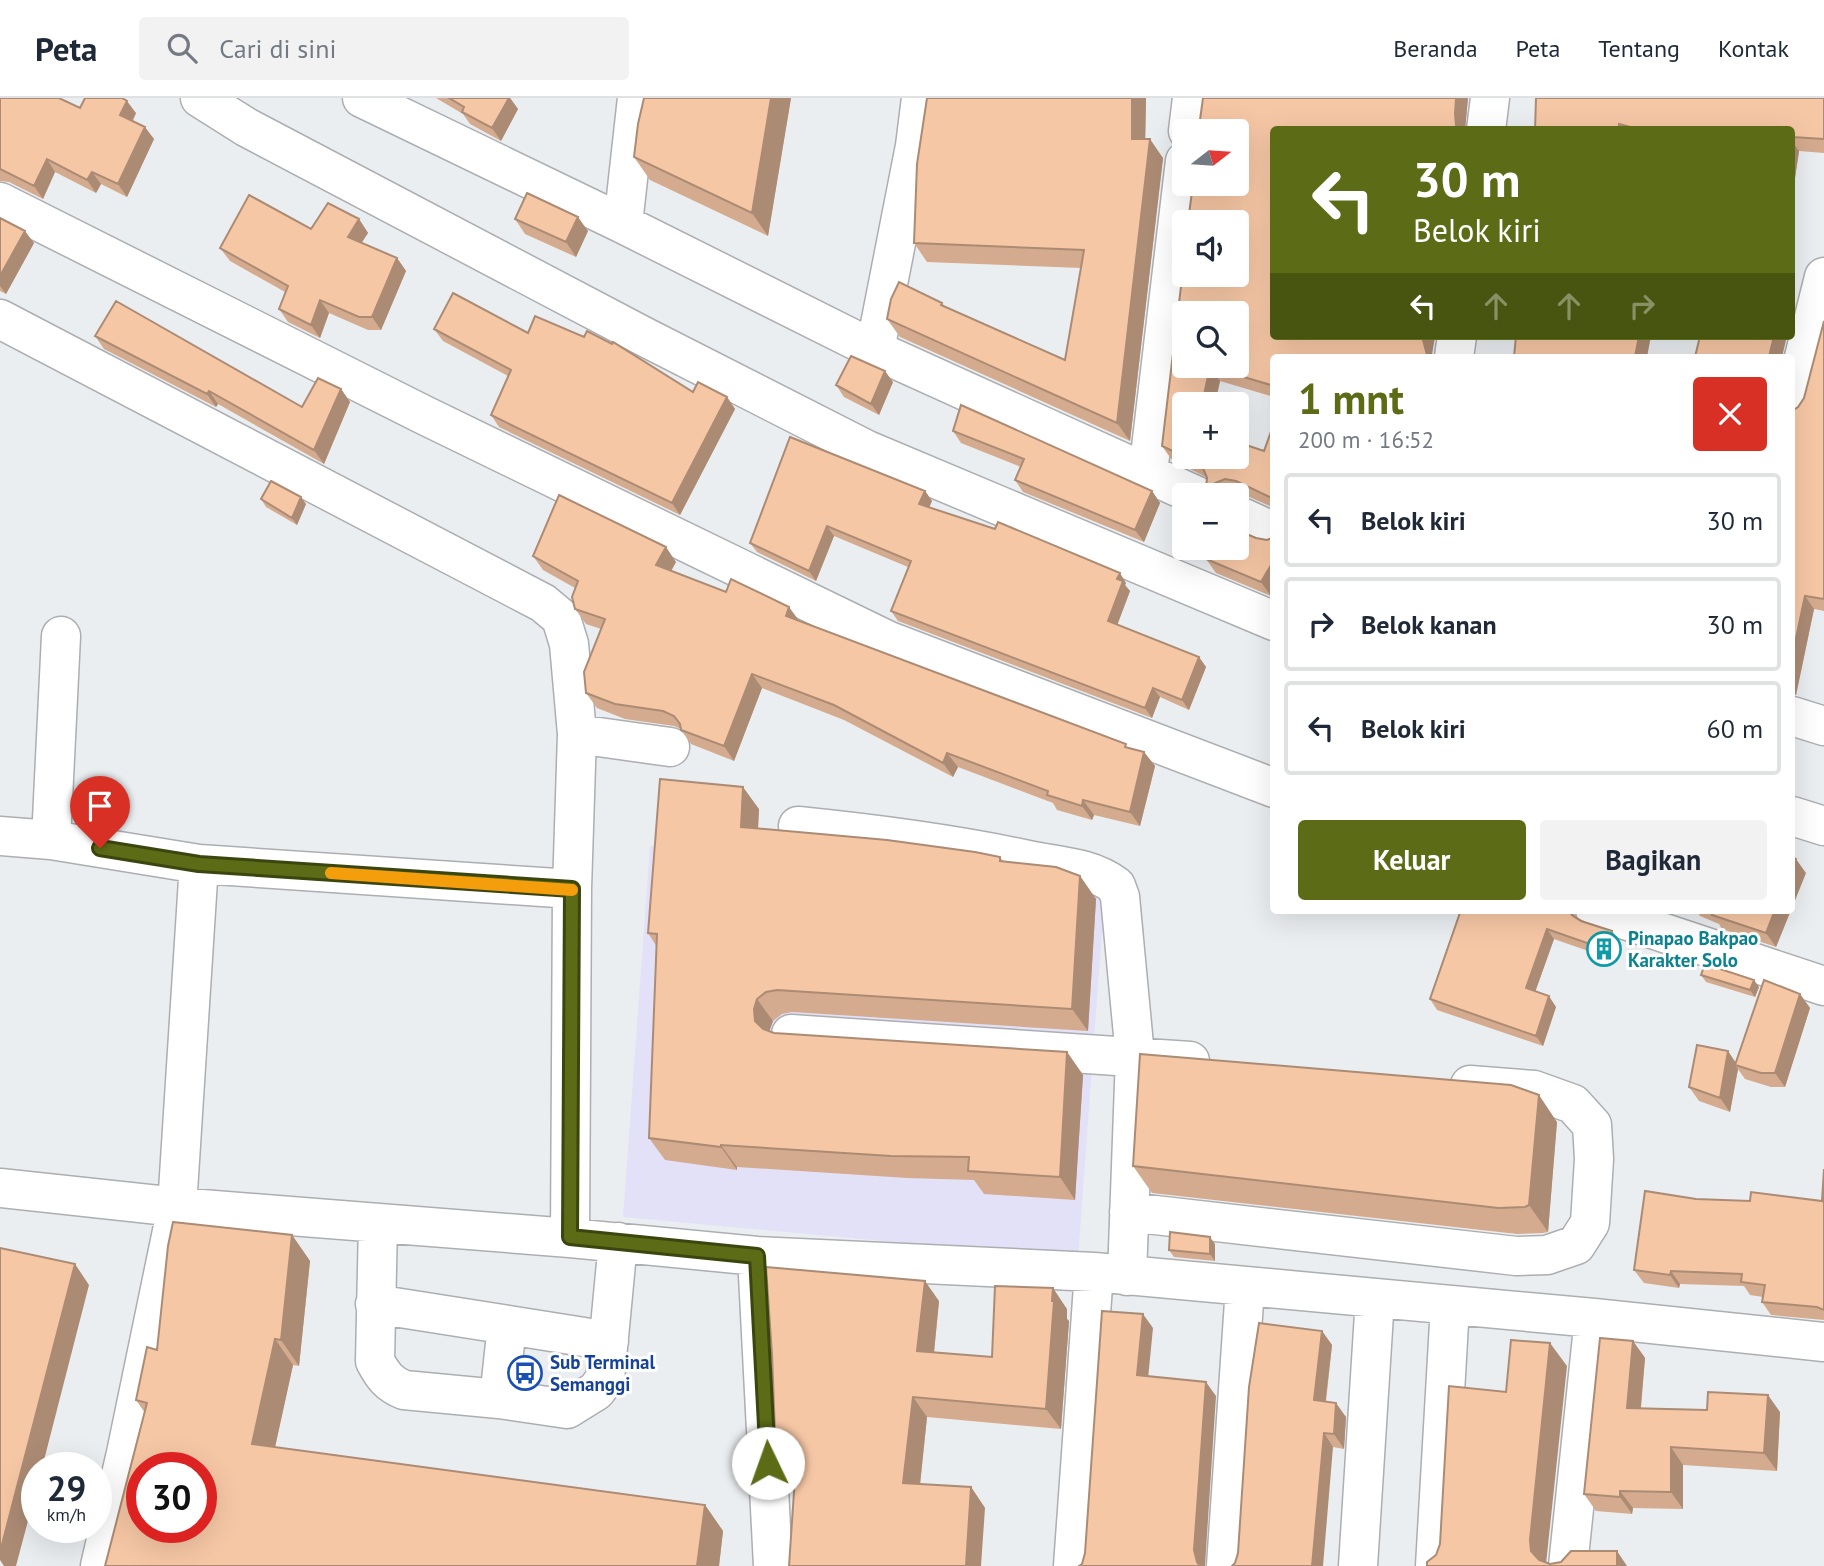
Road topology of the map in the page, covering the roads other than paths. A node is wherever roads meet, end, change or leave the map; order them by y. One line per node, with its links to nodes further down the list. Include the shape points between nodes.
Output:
1 (200, 98): 20 (street, via 246,127 867,450)
2 (362, 98): 11 (street)
3 (638, 98): 11 (street)
4 (921, 98): 14 (street)
5 (1192, 98): 7 (street)
6 (1490, 98): 8 (street)
7 (1189, 119)
8 (1486, 126)
9 (1181, 196): 16 (street)
10 (0, 202): 26 (street, via 890,641)
11 (623, 224): 14 (street)
12 (1824, 277): 15 (street)
13 (0, 319): 24 (street, via 542,603 561,618 569,644)
14 (875, 350): 16 (street)
15 (1795, 393)
16 (1148, 473): 17 (street)
17 (1172, 484)
18 (1249, 521): 19 (street)
19 (1270, 530)
20 (1270, 619)
21 (61, 636): 31 (street)
22 (1795, 717): 23 (street)
23 (1824, 726)
24 (577, 734): 25 (street); 33 (street)
25 (670, 747)
26 (1270, 786)
27 (1795, 817): 29 (street)
28 (798, 826): 37 (street, via 965,846 1091,873 1109,881 1120,897)
29 (1824, 826)
30 (0, 836): 31 (street)
31 (51, 840): 32 (street)
32 (199, 864): 33 (street); 41 (street)
33 (572, 889): 44 (street)
34 (1607, 914): 35 (street)
35 (1824, 986)
36 (790, 1034): 37 (street)
37 (1135, 1056): 38 (street); 42 (street)
38 (1217, 1063)
39 (1438, 1082): 42 (street, via 1534,1090 1573,1104 1592,1125 1590,1223 1576,1245 1547,1255 1516,1256)
40 (0, 1188): 41 (street)
41 (177, 1207): 43 (street); 57 (street)
42 (1129, 1212): 47 (street)
43 (378, 1223): 44 (street); 50 (street)
44 (570, 1237): 45 (street)
45 (618, 1242): 46 (street); 54 (street)
46 (757, 1256): 47 (street); 58 (street)
47 (1110, 1274): 48 (street); 59 (street)
48 (1245, 1287): 49 (street); 60 (street)
49 (1375, 1298): 51 (street); 61 (street)
50 (375, 1304): 53 (street); 56 (street, via 375,1361 391,1385)
51 (1450, 1306): 52 (street); 62 (street)
52 (1594, 1318): 55 (street); 63 (street)
53 (507, 1325): 54 (street); 56 (street)
54 (609, 1341): 56 (street, via 605,1378 583,1401 567,1409)
55 (1824, 1342)
56 (499, 1399)
57 (100, 1566)
58 (774, 1566)
59 (1073, 1566)
60 (1226, 1566)
61 (1358, 1566)
62 (1435, 1566)
63 (1568, 1566)

